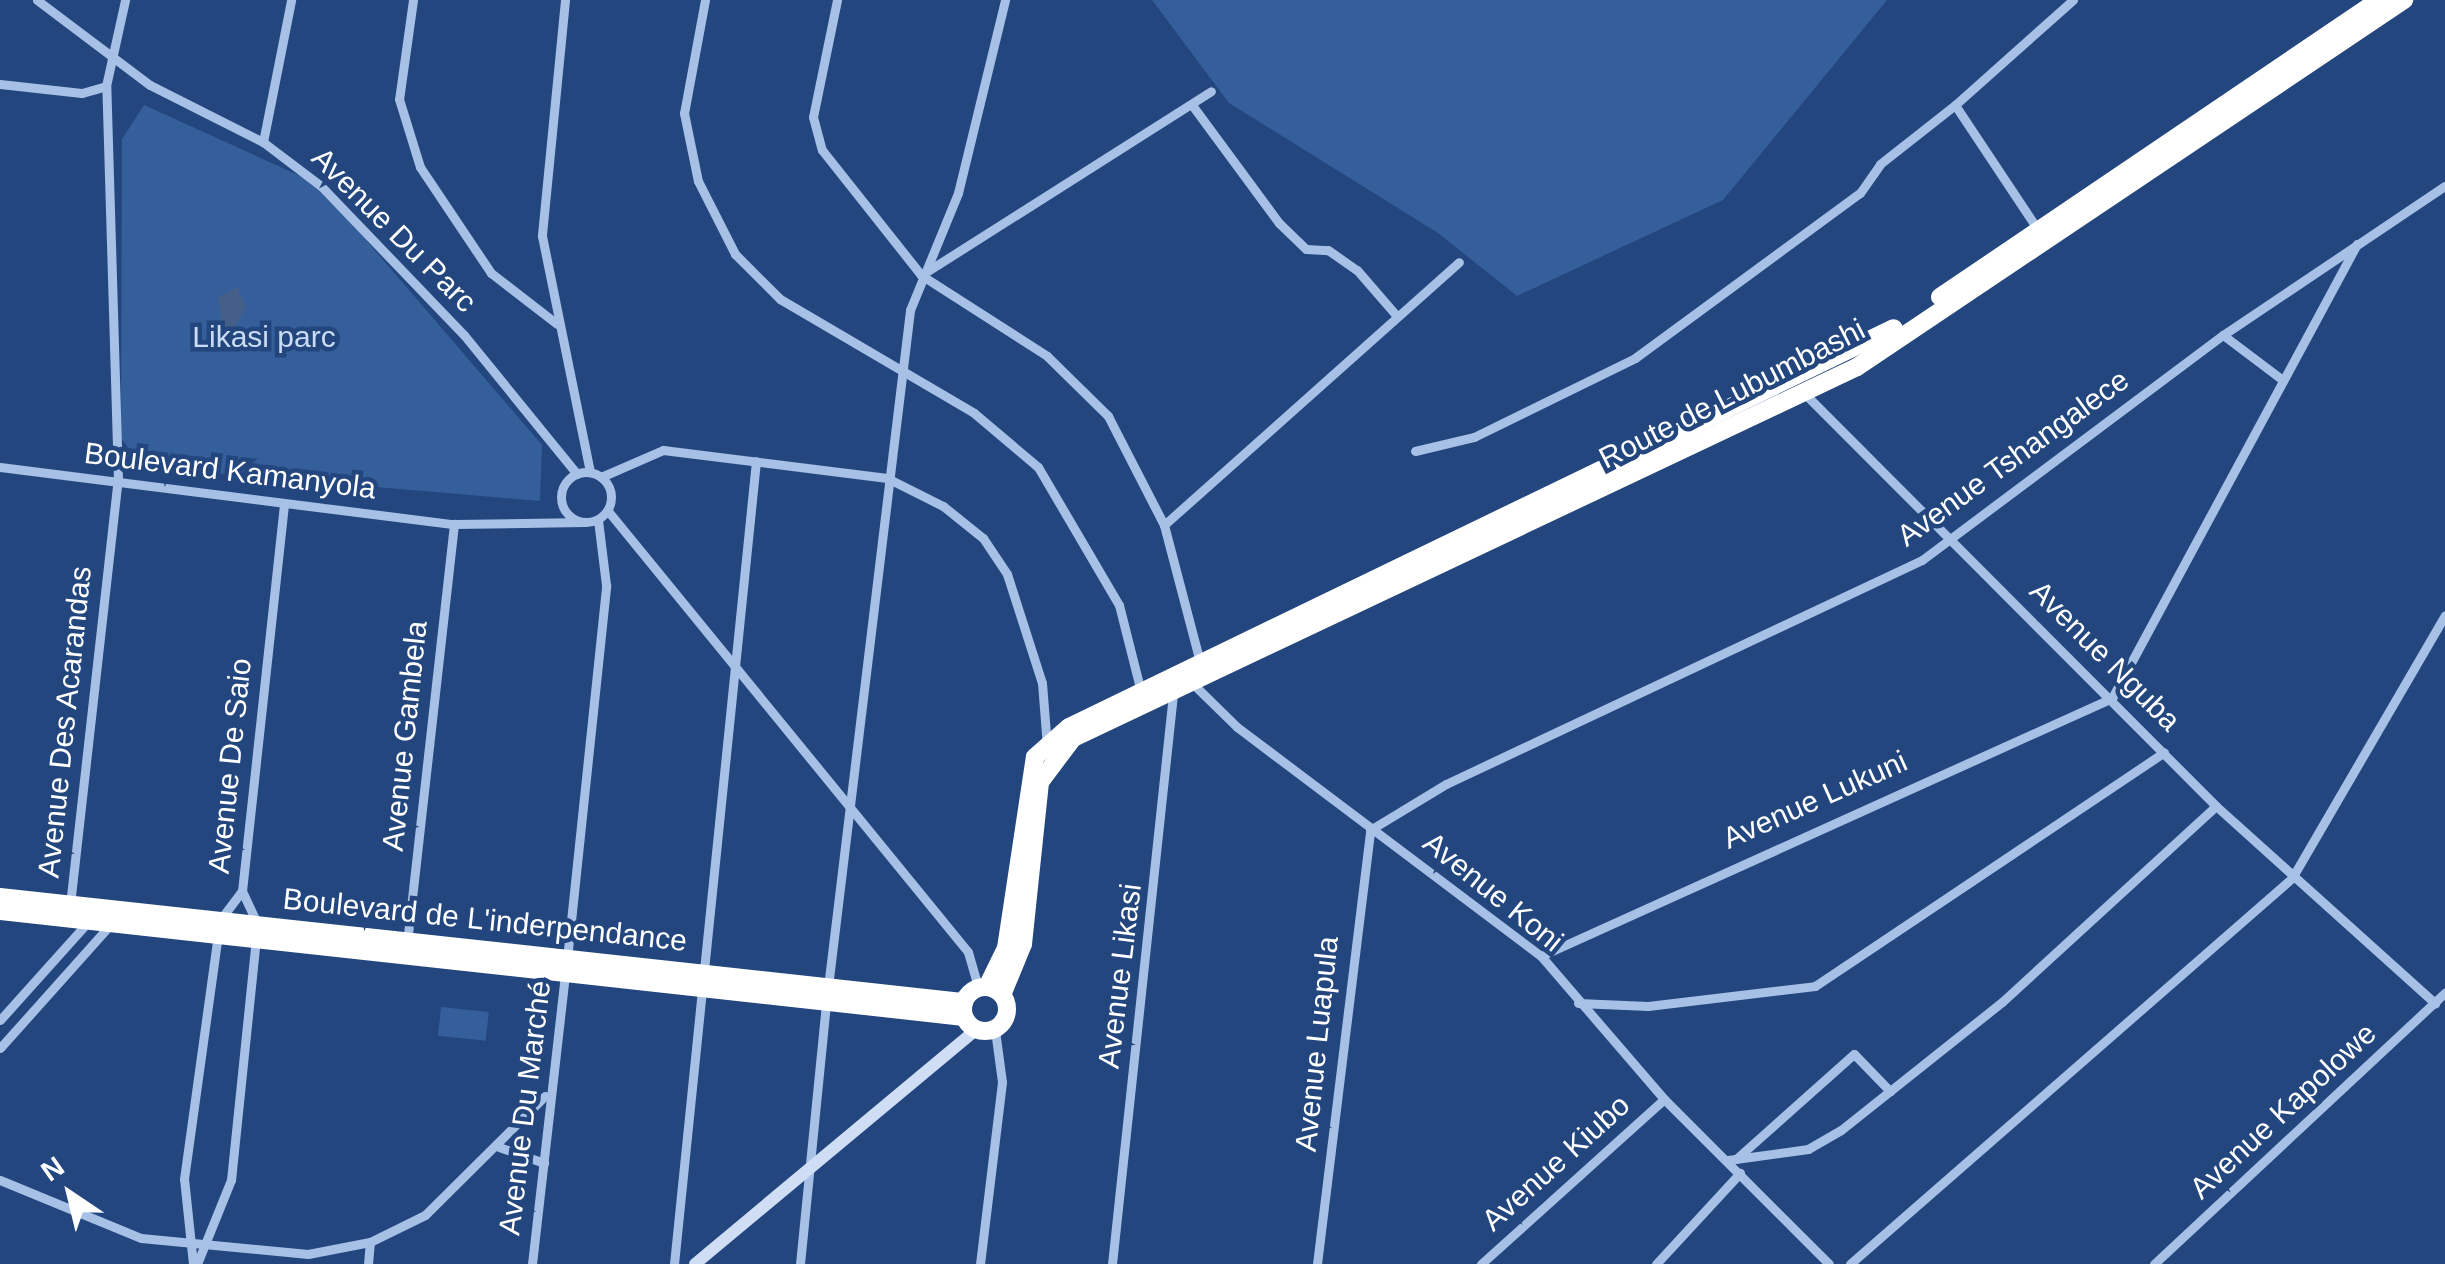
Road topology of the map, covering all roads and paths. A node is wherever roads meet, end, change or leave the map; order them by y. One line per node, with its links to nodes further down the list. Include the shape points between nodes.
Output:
1 (37, 0): 12 (street, Avenue Du Parc)
2 (124, 0): 12 (street, Avenue Des Acarandas)
3 (290, 0): 18 (street)
4 (413, 0): 25 (street, via 398,99 420,167 490,273)
5 (565, 0): 25 (street, via 542,236)
6 (705, 0): 27 (street, via 684,114 715,222 780,298)
7 (837, 0): 23 (street, via 814,117 822,150)
8 (1005, 0): 23 (street, via 958,193)
9 (2074, 0): 17 (street)
10 (2379, 0): 20 (highway, Route de Lubumbashi)
11 (2404, 0): 20 (highway, Route de Lubumbashi)
12 (113, 58): 14 (street, Avenue Des Acarandas); 18 (street, Avenue Du Parc)
13 (0, 84): 14 (street)
14 (106, 86): 37 (street, Avenue Des Acarandas)
15 (1211, 91): 16 (street)
16 (1192, 105): 23 (street); 24 (street, via 1306,250 1328,250 1356,270)
17 (1955, 105): 20 (street); 30 (street, via 1880,164 1860,194 1636,358 1474,437)
18 (264, 142): 34 (street, Avenue Du Parc, via 379,242)
19 (2445, 186): 21 (street, Avenue Tshangalece)
20 (2042, 235): 29 (highway, Route de Lubumbashi)
21 (2358, 241): 26 (street, Avenue Tshangalece); 28 (street)
22 (1459, 262): 24 (street)
23 (921, 275): 27 (street); 43 (street, via 1047,356 1108,416)
24 (1396, 315): 43 (street)
25 (557, 324): 33 (street)
26 (2223, 335): 28 (street); 44 (street, Avenue Tshangalece)
27 (900, 369): 36 (street); 48 (street, via 974,413 1056,488 1119,605)
28 (2280, 378): 50 (street)
29 (1801, 389): 44 (street, Avenue Nguba); 47 (highway, Route de Lubumbashi)
30 (1415, 451)
31 (756, 461): 35 (street, via 663,450); 36 (street); 46 (street)
32 (0, 468): 37 (street, Boulevard Kamanyola)
33 (590, 472): 34 (street); 35 (street)
34 (577, 474): 41 (street, via 561,498)
35 (602, 477): 39 (street)
36 (886, 478): 52 (street, via 943,506 984,538 1007,574 1042,682); 54 (street)
37 (118, 480): 38 (street, Boulevard Kamanyola); 59 (street, Avenue Des Acarandas)
38 (284, 505): 42 (street, Boulevard Kamanyola); 57 (street, Avenue De Saio)
39 (608, 511): 40 (street); 46 (street)
40 (598, 520): 41 (street); 66 (street, Avenue Du Marché, via 606,585)
41 (585, 522): 42 (street, Boulevard Kamanyola)
42 (454, 524): 64 (street, Avenue Gambela)
43 (1164, 526): 47 (street, via 1179,570)
44 (1950, 536): 50 (street, Avenue Nguba); 55 (street, Avenue Tshangalece, via 1922,560 1446,784)
45 (2445, 615): 56 (street)
46 (734, 667): 54 (street); 67 (street)
47 (1196, 676): 48 (highway, Route de Lubumbashi); 49 (highway, Route de Lubumbashi); 55 (street, Avenue Koni)
48 (1141, 692): 52 (highway, Route de Lubumbashi)
49 (1173, 694): 52 (highway, Route de Lubumbashi); 95 (street, Avenue Likasi)
50 (2112, 698): 51 (street, Avenue Nguba); 65 (street, Avenue Lukuni)
51 (2164, 752): 53 (street, Avenue Nguba); 71 (street, via 1816,986 1648,1006)
52 (1045, 755): 68 (highway, via 1023,944)
53 (2216, 806): 56 (street, Avenue Nguba); 76 (street, via 2002,1002)
54 (847, 809): 68 (street, via 968,952); 69 (street)
55 (1370, 830): 65 (street, Avenue Koni); 96 (street, Avenue Luapula)
56 (2292, 878): 72 (street, Avenue Nguba); 100 (street)
57 (242, 891): 62 (street, Avenue De Saio); 63 (street)
58 (0, 896): 59 (highway, Boulevard de L'inderpendance)
59 (70, 905): 61 (highway, Boulevard de L'inderpendance)
60 (0, 911): 61 (highway, Boulevard de L'inderpendance)
61 (104, 917): 62 (highway, Boulevard de L'inderpendance); 73 (street); 75 (street)
62 (219, 928): 63 (highway, Boulevard de L'inderpendance); 86 (street, Avenue De Saio, via 184,1179)
63 (257, 931): 64 (highway, Boulevard de L'inderpendance); 87 (street, via 231,1180)
64 (407, 948): 66 (highway, Boulevard de L'inderpendance)
65 (1541, 956): 71 (street, Avenue Koni)
66 (566, 965): 67 (highway, Boulevard de L'inderpendance); 77 (street, Avenue Du Marché)
67 (700, 977): 69 (highway, Boulevard de L'inderpendance); 91 (street)
68 (989, 990): 74 (highway); 74 (highway, via 1008,1009)
69 (828, 991): 74 (highway, Boulevard de L'inderpendance); 83 (street)
70 (2445, 994): 72 (street, Avenue Kapolowe)
71 (1578, 1003): 78 (street, Avenue Koni)
72 (2435, 1003): 101 (street, Avenue Kapolowe)
73 (0, 1020)
74 (975, 1020): 83 (main road); 94 (street, via 1002,1082)
75 (0, 1048)
76 (1890, 1091): 80 (street, via 1808,1148); 80 (street, via 1854,1054)
77 (545, 1096): 79 (street); 81 (street, Avenue Du Marché)
78 (1664, 1099): 80 (street, Avenue Koni); 97 (street, Avenue Kiubo)
79 (499, 1147): 81 (street); 85 (street, via 425,1215)
80 (1732, 1159): 82 (street, Avenue Koni)
81 (544, 1163): 90 (street, Avenue Du Marché)
82 (1740, 1173): 98 (street); 99 (street, Avenue Koni)
83 (810, 1176): 92 (main road); 93 (street)
84 (0, 1180): 86 (street, via 95,1224)
85 (370, 1242): 87 (street, via 308,1254); 89 (street)
86 (188, 1247): 87 (street); 88 (street, Avenue De Saio)
87 (206, 1250): 88 (street)
88 (195, 1264)
89 (368, 1264)
90 (532, 1264)
91 (674, 1264)
92 (695, 1264)
93 (800, 1264)
94 (980, 1264)
95 (1112, 1264)
96 (1318, 1264)
97 (1481, 1264)
98 (1656, 1264)
99 (1829, 1264)
100 (1850, 1264)
101 (2154, 1264)

